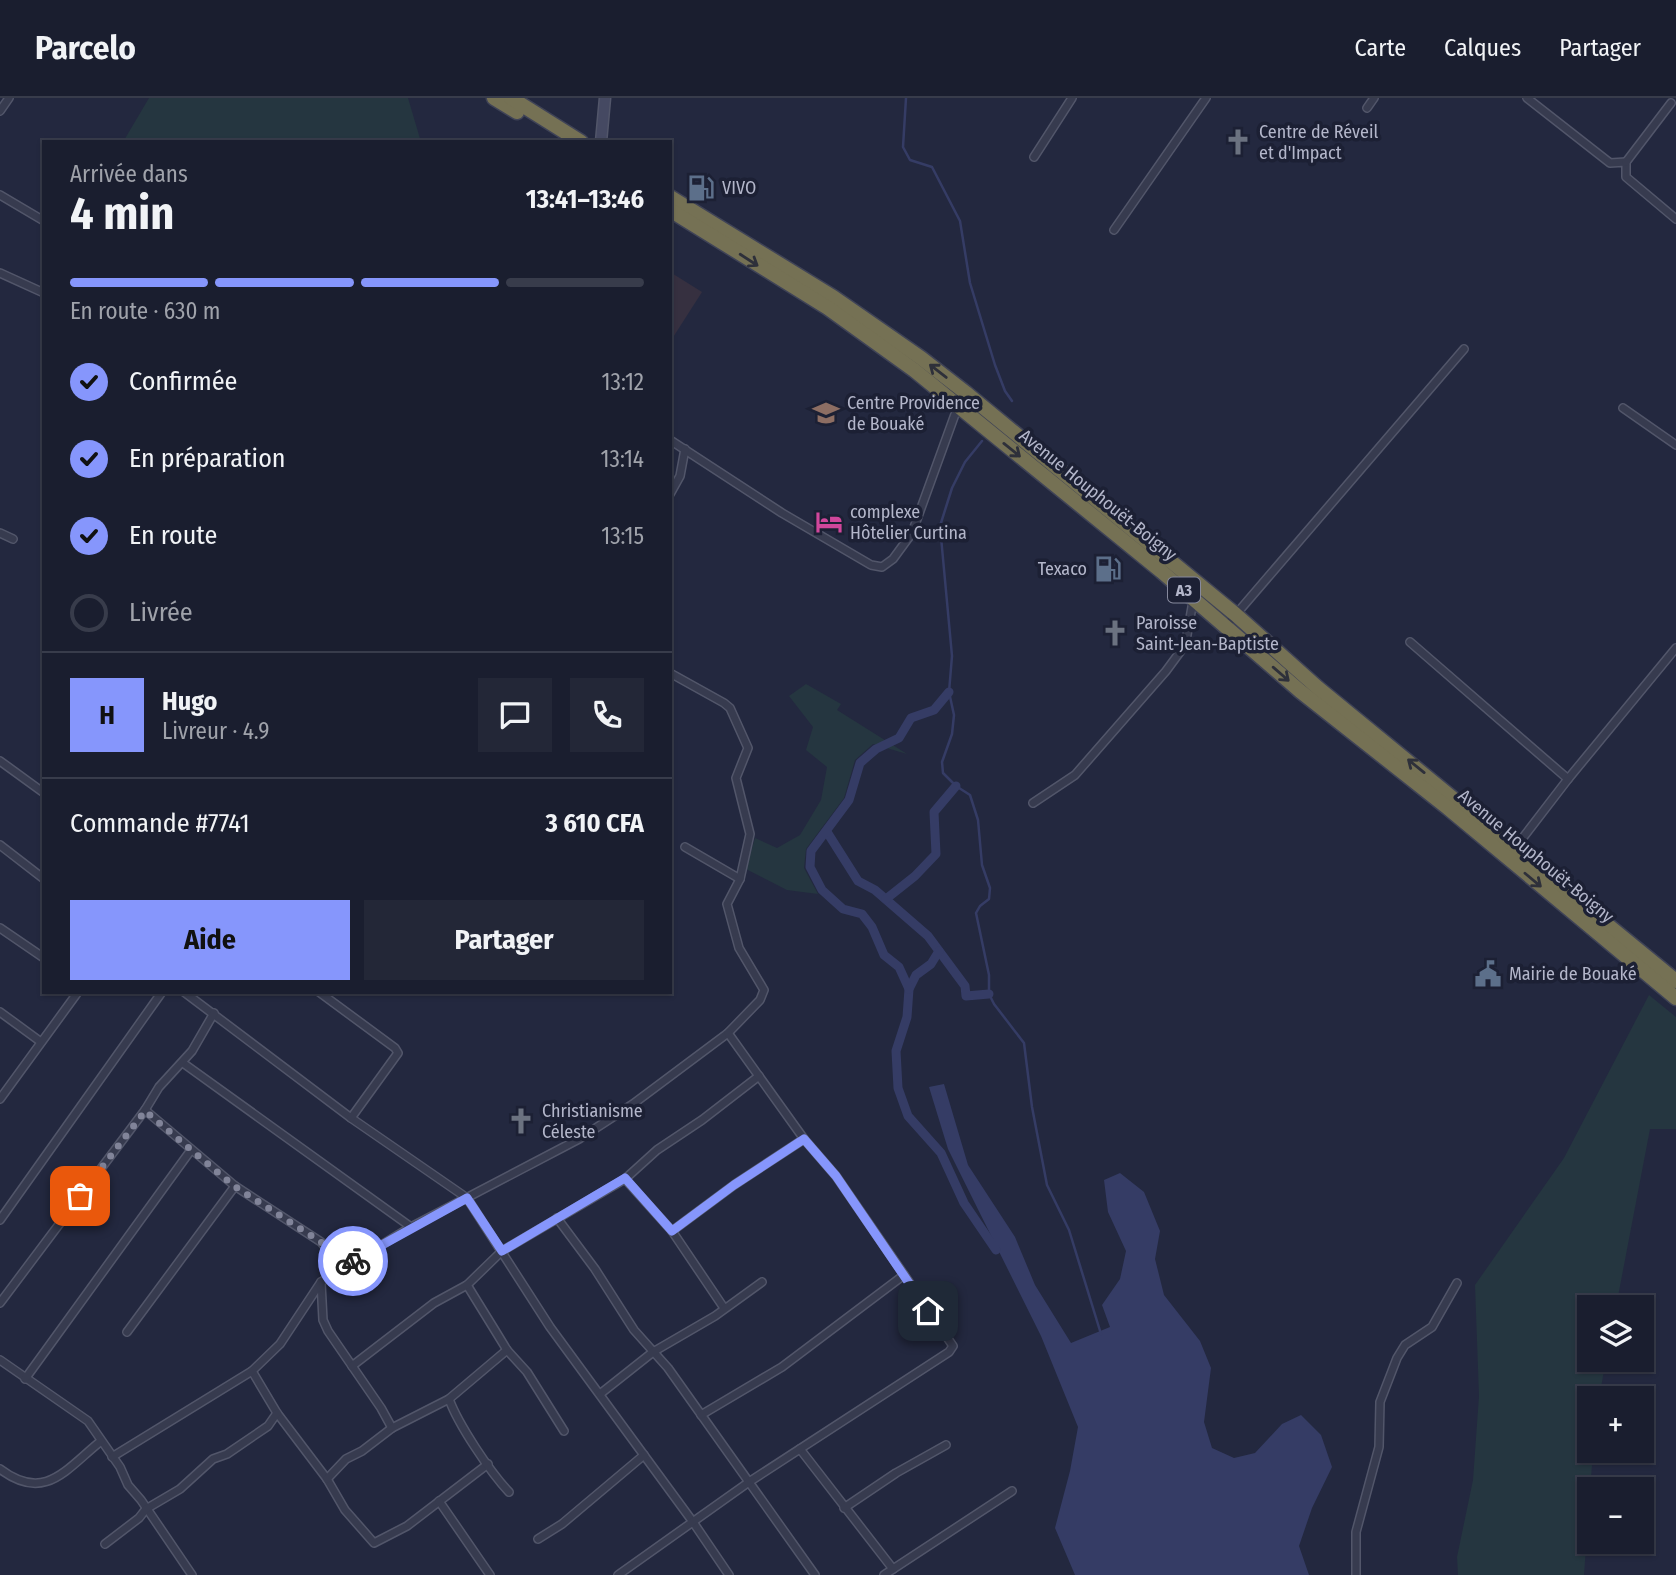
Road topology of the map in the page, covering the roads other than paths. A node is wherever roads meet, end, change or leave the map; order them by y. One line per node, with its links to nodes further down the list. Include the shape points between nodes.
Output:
1 (9, 98): 11 (street)
2 (494, 98): 12 (highway)
3 (510, 98): 13 (highway)
4 (605, 98): 14 (street)
5 (1072, 98): 15 (street)
6 (1206, 98): 22 (street)
7 (1374, 98): 10 (street)
8 (1527, 98): 16 (street, via 1610,163)
9 (1671, 102): 16 (street)
10 (1367, 108)
11 (0, 111)
12 (559, 140)
13 (578, 140)
14 (601, 140)
15 (1034, 157)
16 (1626, 162): 20 (street, via 1626,177)
17 (0, 195): 21 (street)
18 (672, 198): 35 (highway, Avenue Houphouët-Boigny / A3, one-way to 18, via 1071,477 921,358 833,297)
19 (672, 211): 26 (highway, Avenue Houphouët-Boigny / A3, one-way to 26, via 828,308)
20 (1676, 219)
21 (42, 220)
22 (1114, 230)
23 (0, 272): 24 (street)
24 (42, 292)
25 (1464, 349): 35 (street)
26 (958, 406): 30 (street, via 912,533 882,567 782,513); 34 (highway, Avenue Houphouët-Boigny / A3, one-way to 34)
27 (1623, 408): 29 (street)
28 (672, 441): 30 (street)
29 (1676, 445)
30 (685, 449): 31 (street, via 680,477)
31 (672, 491)
32 (0, 533): 33 (street)
33 (13, 539)
34 (1194, 598): 35 (highway, Avenue Houphouët-Boigny / A3); 42 (street, via 1187,635 1166,671 1075,775)
35 (1231, 620): 45 (highway, Avenue Houphouët-Boigny / A3, one-way to 35); 55 (highway, Avenue Houphouët-Boigny / A3, one-way to 55, via 1300,691)
36 (1410, 642): 40 (street)
37 (1676, 648): 40 (street)
38 (672, 674): 47 (street, via 730,708 746,740 747,754 736,778 750,834)
39 (0, 761): 41 (street)
40 (1568, 779): 45 (street)
41 (42, 792)
42 (1033, 803)
43 (0, 845): 46 (street)
44 (685, 847): 47 (street)
45 (1515, 848): 50 (highway, Avenue Houphouët-Boigny / A3)
46 (42, 877)
47 (740, 879): 58 (street, via 727,904 739,948 764,994)
48 (0, 928): 49 (street)
49 (42, 957)
50 (1676, 981)
51 (77, 994): 59 (street)
52 (161, 994): 71 (street)
53 (187, 994): 57 (street)
54 (322, 994): 64 (street, via 398,1053)
55 (1676, 998)
56 (0, 1012): 59 (street)
57 (214, 1013): 60 (street); 64 (street)
58 (729, 1033): 61 (street); 69 (street, via 579,1139)
59 (41, 1042): 62 (street)
60 (183, 1063): 63 (street, via 159,1087); 72 (street)
61 (759, 1076): 65 (street); 67 (street)
62 (2, 1093)
63 (145, 1111): 66 (street); 81 (street)
64 (351, 1118): 69 (street)
65 (804, 1139): 73 (street); 76 (street, via 836,1176)
66 (191, 1150): 68 (street); 89 (street)
67 (625, 1178): 70 (street); 73 (street)
68 (234, 1186): 75 (street, via 321,1242); 83 (street)
69 (467, 1198): 72 (street); 74 (street)
70 (557, 1218): 74 (street); 85 (street)
71 (0, 1220)
72 (411, 1227): 75 (street)
73 (672, 1231): 82 (street)
74 (502, 1251): 80 (street); 90 (street)
75 (342, 1267): 77 (street)
76 (904, 1275): 93 (street, via 782,1367); 98 (street, via 952,1349)
77 (321, 1282): 87 (street, via 323,1320); 88 (street, via 280,1344)
78 (762, 1282): 82 (street)
79 (1457, 1283): 120 (street, via 1432,1327 1405,1345 1380,1402 1379,1447 1356,1532)
80 (467, 1285): 84 (street); 87 (street, via 434,1303)
81 (0, 1303)
82 (724, 1308): 85 (street)
83 (127, 1332)
84 (508, 1350): 91 (street); 95 (street)
85 (653, 1352): 90 (street); 93 (street)
86 (0, 1360): 89 (street)
87 (352, 1366): 94 (street)
88 (252, 1371): 92 (street); 100 (street)
89 (25, 1379): 96 (street, via 88,1421)
90 (600, 1395): 99 (street)
91 (449, 1399): 94 (street); 101 (street)
92 (277, 1413): 103 (street); 109 (street, via 268,1426 213,1459 180,1489)
93 (701, 1415): 104 (street)
94 (392, 1428): 103 (street, via 345,1459)
95 (564, 1431)
96 (101, 1441): 100 (street); 102 (street, via 41,1485 23,1483)
97 (946, 1445): 108 (street)
98 (800, 1449): 104 (street); 108 (street)
99 (644, 1455): 110 (street); 111 (street)
100 (112, 1457): 109 (street)
101 (488, 1464): 105 (street); 107 (street)
102 (0, 1469)
103 (327, 1479): 107 (street, via 345,1510 374,1543 407,1526)
104 (749, 1482): 110 (street); 118 (street)
105 (509, 1492)
106 (1012, 1492): 113 (street)
107 (439, 1501): 115 (street)
108 (844, 1508): 113 (street)
109 (146, 1509): 112 (street); 114 (street)
110 (693, 1522): 116 (street); 117 (street)
111 (538, 1539)
112 (105, 1544)
113 (893, 1569): 119 (street)
114 (192, 1575)
115 (490, 1575)
116 (618, 1575)
117 (729, 1575)
118 (815, 1575)
119 (884, 1575)
120 (1356, 1575)

